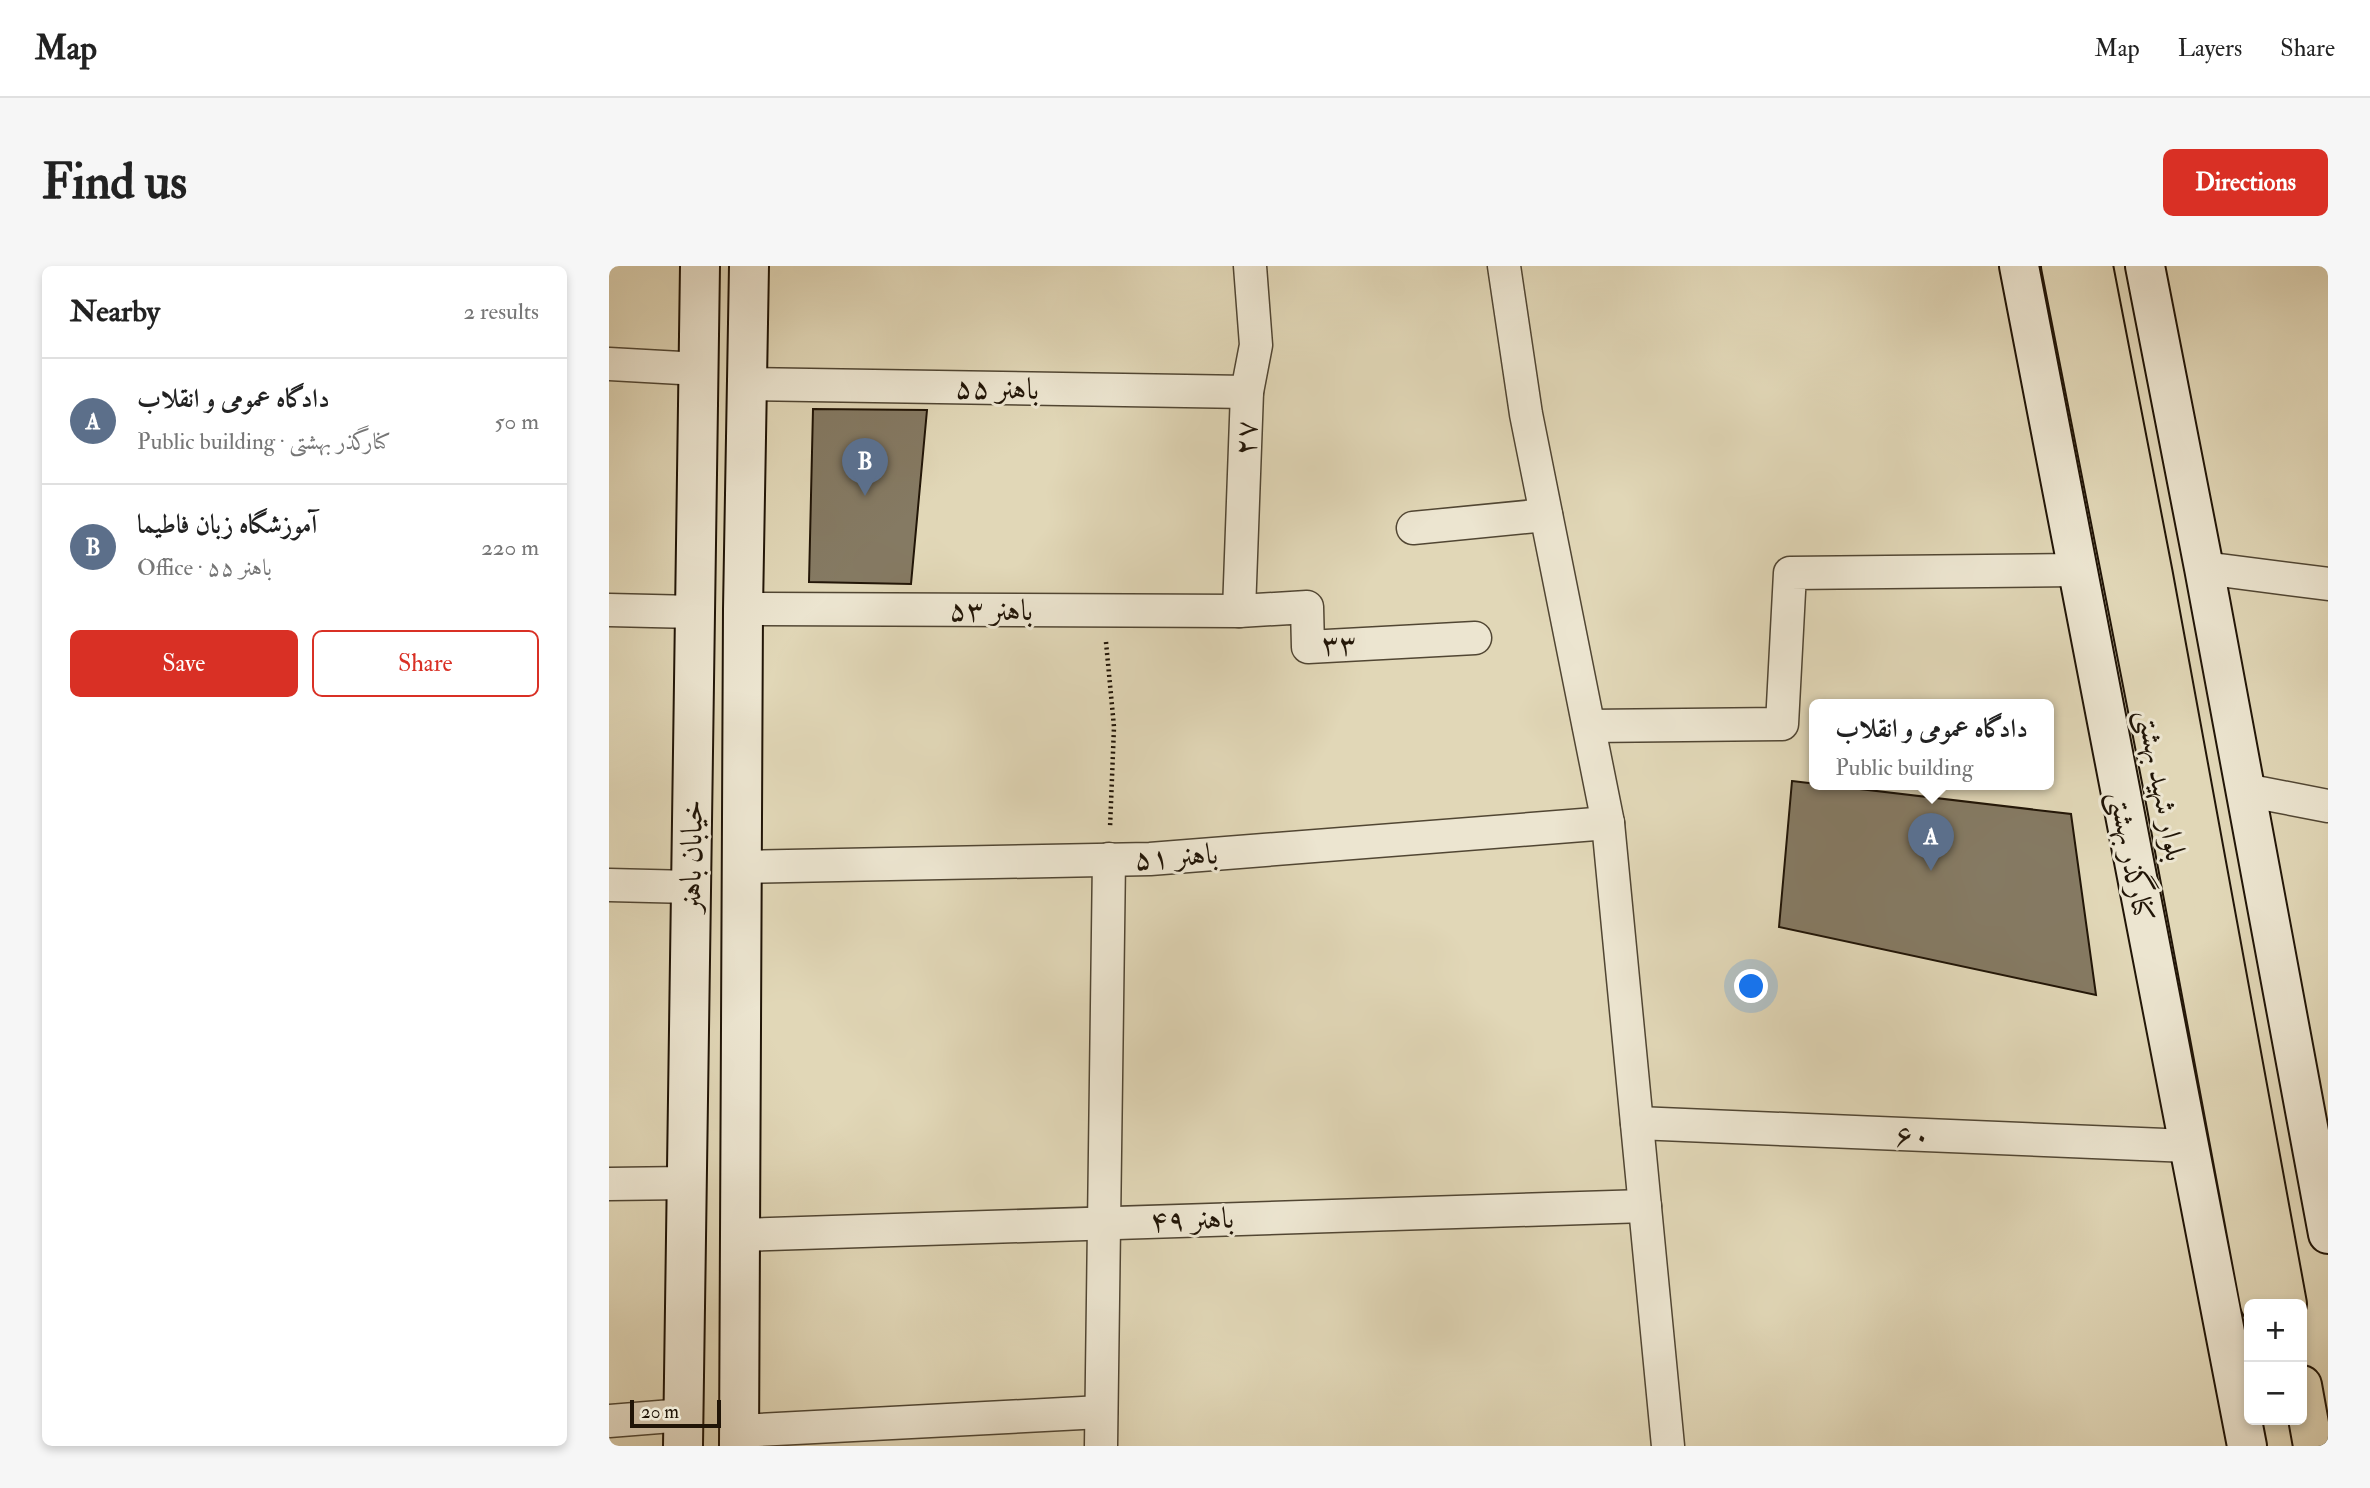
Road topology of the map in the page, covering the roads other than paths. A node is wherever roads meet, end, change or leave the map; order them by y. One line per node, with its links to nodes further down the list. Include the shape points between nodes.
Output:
1 (700, 266): 10 (main road, خیابان باهنر)
2 (749, 266): 11 (main road, خیابان باهنر)
3 (1250, 266): 12 (street, ۲۷, via 1255,345)
4 (1504, 266): 13 (street)
5 (2019, 266): 16 (main road, کنارگذر بهشتی)
6 (2061, 266): 40 (main road, بلوار شهید بهشتی)
7 (2093, 266): 41 (main road, بلوار شهید بهشتی)
8 (2145, 266): 15 (main road)
9 (609, 364): 10 (street)
10 (699, 369): 21 (main road, خیابان باهنر)
11 (746, 384): 12 (street, باهنر ۵۵); 18 (main road, خیابان باهنر)
12 (1247, 392): 20 (street, ۲۷)
13 (1546, 515): 14 (street); 23 (street)
14 (1413, 528)
15 (2204, 568): 17 (street); 24 (main road)
16 (2076, 570): 23 (street, via 1790,573 1781,724); 32 (main road, کنارگذر بهشتی)
17 (2328, 584)
18 (743, 609): 20 (street, باهنر ۵۳); 28 (main road, خیابان باهنر)
19 (609, 610): 21 (street)
20 (1239, 611): 22 (street, ۳۳, via 1307,607 1308,647)
21 (695, 612): 30 (main road, خیابان باهنر)
22 (1475, 638)
23 (1589, 726): 26 (street)
24 (2245, 790): 25 (street); 33 (main road)
25 (2328, 806)
26 (1608, 822): 27 (street, باهنر ۵۱); 31 (street)
27 (1109, 859): 28 (street, باهنر ۵۱); 37 (street)
28 (743, 867): 39 (main road, خیابان باهنر)
29 (609, 885): 30 (street)
30 (691, 887): 34 (main road, خیابان باهنر)
31 (1637, 1123): 32 (street, ۶۰); 36 (street)
32 (2189, 1146): 50 (main road, کنارگذر بهشتی)
33 (2323, 1175): 38 (main road)
34 (687, 1183): 35 (street); 46 (main road, خیابان باهنر)
35 (609, 1184)
36 (1645, 1206): 37 (street, باهنر ۴۹); 49 (street)
37 (1104, 1222): 39 (street, باهنر ۴۹); 42 (street)
38 (2328, 1234)
39 (739, 1235): 47 (main road, خیابان باهنر)
40 (2259, 1299)
41 (2286, 1299)
42 (1101, 1412): 47 (street); 48 (street)
43 (2307, 1413): 52 (main road)
44 (609, 1421): 46 (street)
45 (2282, 1425): 51 (main road)
46 (683, 1430)
47 (739, 1438)
48 (1101, 1446)
49 (1668, 1446)
50 (2247, 1446)
51 (2286, 1446)
52 (2313, 1446)

